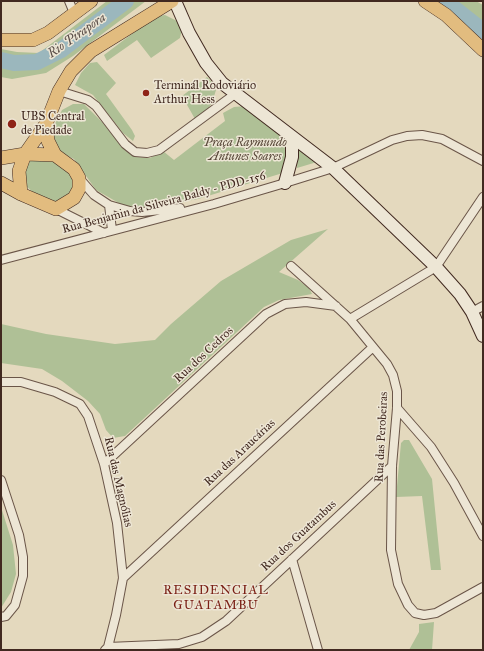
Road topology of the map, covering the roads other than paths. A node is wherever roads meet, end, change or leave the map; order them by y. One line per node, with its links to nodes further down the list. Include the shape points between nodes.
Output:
1 (91, 1): 4 (main road)
2 (173, 1): 7 (main road, via 92,51 71,71); 8 (street, via 206,63)
3 (425, 1): 6 (main road, via 446,15)
4 (71, 7): 5 (main road, via 48,33 33,40)
5 (1, 40)
6 (483, 50)
7 (59, 91): 8 (street, via 88,100 96,106 125,144 135,152 147,153 159,150); 9 (main road)
8 (235, 94): 10 (street)
9 (46, 124): 11 (main road); 12 (main road, via 48,141)
10 (292, 137): 15 (street); 18 (street, via 292,157)
11 (25, 154): 12 (main road); 13 (main road); 19 (main road, via 19,171)
12 (55, 155): 16 (main road, via 74,170)
13 (4, 159)
14 (483, 161): 15 (street, Rua Benjamin da Silveira Baldy - PDD-156, via 442,139 422,135 392,140)
15 (333, 168): 18 (street, Rua Benjamin da Silveira Baldy - PDD-156); 29 (street)
16 (79, 178): 22 (street, via 94,195); 23 (main road, via 79,189 74,198)
17 (1, 183): 19 (main road)
18 (285, 183): 21 (street, Rua Benjamin da Silveira Baldy - PDD-156)
19 (21, 194): 23 (main road)
20 (483, 197): 29 (street)
21 (214, 204): 24 (street); 25 (street, Rua Benjamin da Silveira Baldy - PDD-156)
22 (109, 205): 24 (street); 26 (street)
23 (56, 209): 26 (street)
24 (130, 212): 25 (street)
25 (140, 223): 26 (street, Rua Benjamin da Silveira Baldy - PDD-156)
26 (108, 231): 27 (street, Rua Benjamin da Silveira Baldy - PDD-156)
27 (1, 260)
28 (291, 266): 30 (street, Rua das Perobeiras)
29 (436, 267): 31 (street, via 460,294); 32 (street)
30 (336, 306): 32 (street, Rua das Perobeiras); 37 (street, Rua dos Cedros, via 306,302 285,304 266,314)
31 (478, 309): 33 (street)
32 (350, 319): 34 (street, Rua das Perobeiras)
33 (483, 336)
34 (373, 347): 36 (street, Rua das Perobeiras, via 393,375); 42 (street, Rua das Araucárias)
35 (1, 382): 37 (street, Rua das Magnólias, via 21,382 55,392 80,404 88,416)
36 (398, 408): 38 (street, Rua das Perobeiras); 40 (street, via 431,447)
37 (104, 464): 42 (street, Rua das Magnólias, via 117,523)
38 (392, 466): 41 (street, Rua dos Guatambus); 43 (street, Rua das Perobeiras, via 391,550 398,584 408,605 415,613 436,613)
39 (1, 480): 44 (street, via 24,557 23,576 15,606 6,616)
40 (483, 536)
41 (292, 559): 45 (street, Rua dos Guatambus, via 226,621 202,637 179,644); 46 (street)
42 (123, 578): 45 (street, Rua das Magnólias)
43 (483, 587)
44 (1, 617)
45 (106, 648)
46 (318, 650)

